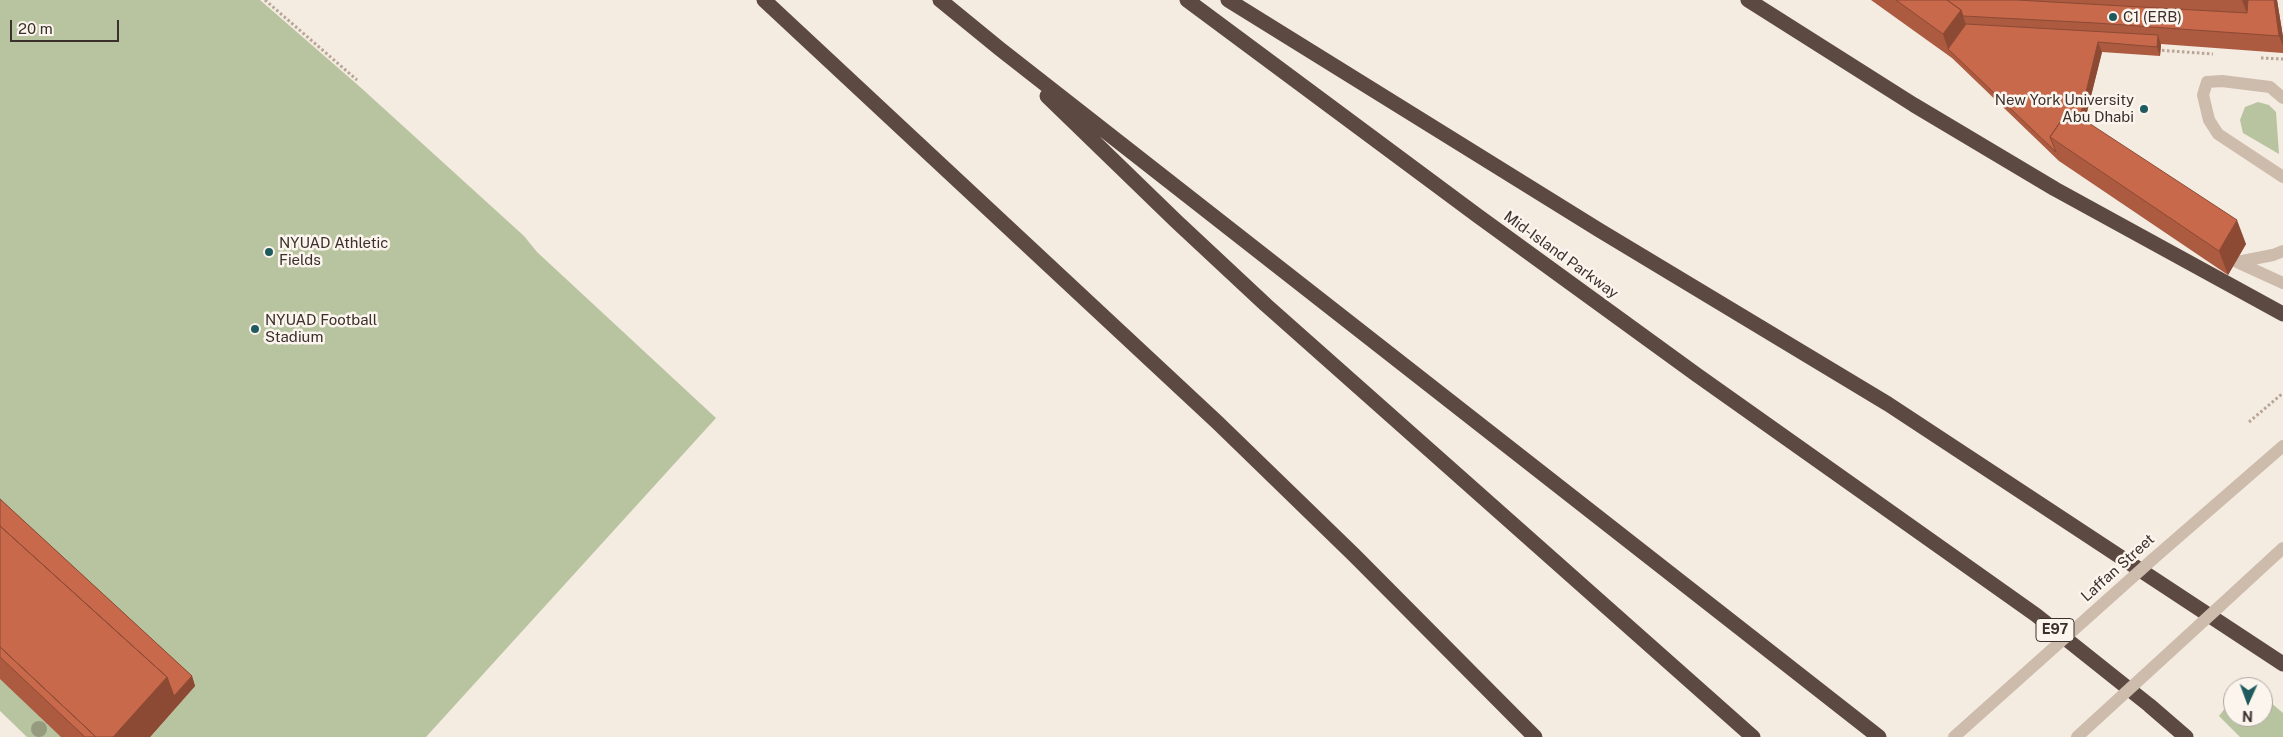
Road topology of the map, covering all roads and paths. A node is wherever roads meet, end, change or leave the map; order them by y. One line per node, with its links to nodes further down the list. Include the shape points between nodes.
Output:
1 (265, 0): 10 (path)
2 (764, 0): 23 (highway, via 1218,423)
3 (940, 0): 7 (highway)
4 (1187, 0): 28 (highway, Mid-Island Parkway / E97, via 1493,228 2036,615)
5 (1228, 0): 22 (highway, via 1888,404)
6 (1748, 0): 17 (highway, via 1897,95 2046,184)
7 (1000, 49): 24 (highway, via 1086,137 1245,285); 25 (highway)
8 (2151, 49): 9 (path)
9 (2160, 50)
10 (357, 80)
11 (2283, 98): 12 (street, via 2270,87 2222,81 2207,82 2203,95 2218,134)
12 (2283, 177)
13 (2213, 245): 15 (street)
14 (2283, 251): 15 (street)
15 (2237, 262): 16 (street)
16 (2283, 283)
17 (2283, 314)
18 (2283, 393): 19 (path)
19 (2249, 422)
20 (2282, 447): 26 (street, Laffan Street, bridge)
21 (2283, 548): 27 (street, bridge)
22 (2283, 664)
23 (1535, 737)
24 (1753, 737)
25 (1879, 737)
26 (1954, 737)
27 (2077, 737)
28 (2186, 737)

